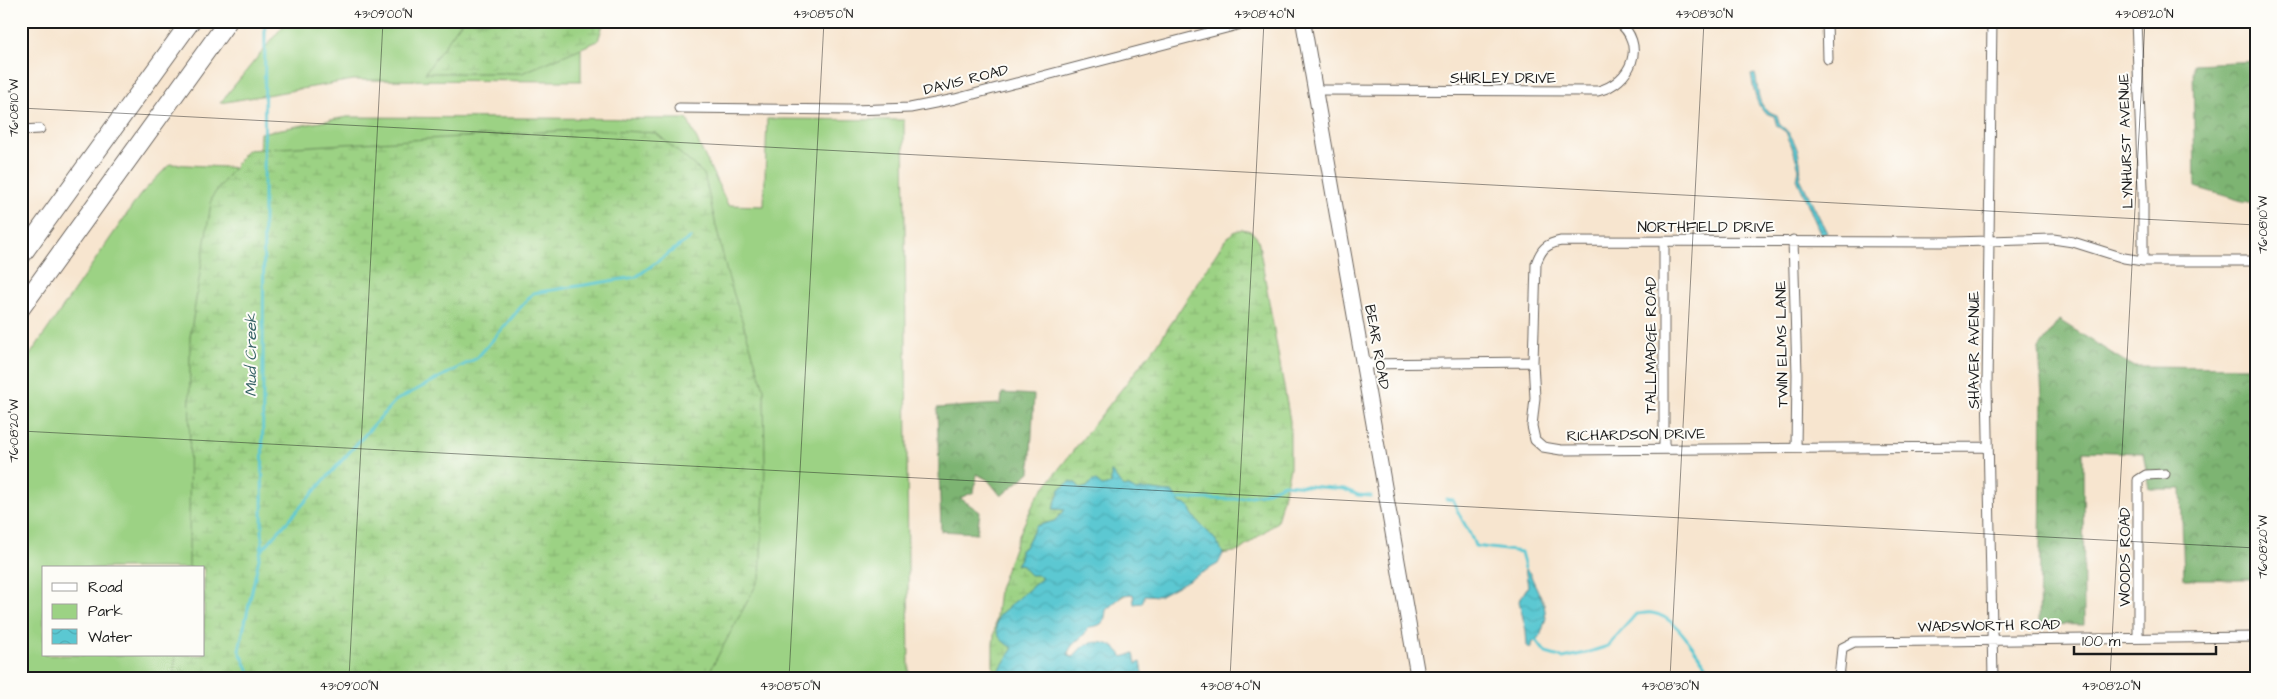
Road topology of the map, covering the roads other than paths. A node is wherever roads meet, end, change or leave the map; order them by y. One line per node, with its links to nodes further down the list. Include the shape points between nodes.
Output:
1 (191, 21): 17 (highway)
2 (228, 21): 20 (highway)
3 (1253, 21): 11 (street, DAVIS ROAD, via 910,108)
4 (1303, 21): 10 (main road, BEAR ROAD)
5 (1616, 21): 10 (street, SHIRLEY DRIVE, via 1629,36 1632,61 1622,80 1611,88 1598,91)
6 (1827, 21): 9 (street)
7 (1992, 21): 15 (street, SHAVER AVENUE)
8 (2136, 21): 18 (street, LYNHURST AVENUE, via 2143,188)
9 (1828, 60)
10 (1315, 90): 22 (main road, BEAR ROAD)
11 (679, 108)
12 (40, 129): 13 (street)
13 (21, 130)
14 (1793, 240): 15 (street, NORTHFIELD DRIVE); 16 (street, NORTHFIELD DRIVE); 24 (street, TWIN ELMS LANE)
15 (1988, 240): 18 (street, NORTHFIELD DRIVE, via 2060,240); 23 (street, SHAVER AVENUE)
16 (1664, 241): 21 (street, NORTHFIELD DRIVE, via 1561,241 1549,243 1540,251 1536,264); 25 (street, TALLMADGE ROAD)
17 (21, 256)
18 (2142, 260): 19 (street, NORTHFIELD DRIVE)
19 (2256, 261)
20 (21, 308)
21 (1533, 362): 22 (street); 25 (street, RICHARDSON DRIVE, via 1535,398 1532,426 1534,440 1543,447 1561,450)
22 (1364, 364): 30 (main road, BEAR ROAD)
23 (1988, 447): 24 (street, RICHARDSON DRIVE); 29 (street, SHAVER AVENUE)
24 (1796, 448): 25 (street, RICHARDSON DRIVE)
25 (1664, 449)
26 (2165, 474): 28 (street, WOODS ROAD, via 2138,480)
27 (2256, 637): 28 (street, WADSWORTH ROAD)
28 (2138, 638): 29 (street, WADSWORTH ROAD)
29 (1993, 640): 31 (street, WADSWORTH ROAD, via 1854,642 1844,646); 32 (street, SHAVER AVENUE)
30 (1418, 678)
31 (1840, 678)
32 (1993, 678)

